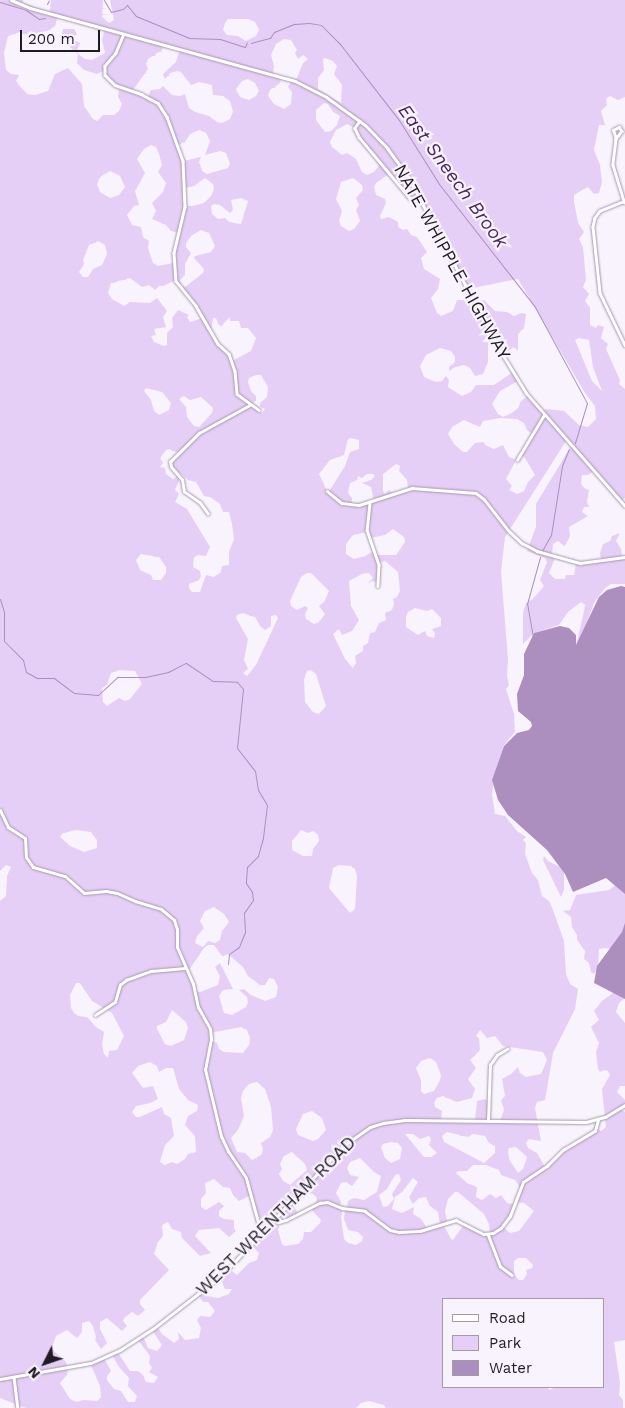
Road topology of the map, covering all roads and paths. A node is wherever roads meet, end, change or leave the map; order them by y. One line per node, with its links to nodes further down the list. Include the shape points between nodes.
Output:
1 (11, 0): 3 (street, NATE WHIPPLE HIGHWAY)
2 (24, 0): 3 (street)
3 (22, 5): 4 (street, NATE WHIPPLE HIGHWAY)
4 (124, 33): 5 (street, NATE WHIPPLE HIGHWAY, via 295,81 326,97); 10 (street, via 118,51 104,72 112,84 154,99 167,117 181,153 185,175 184,213 174,253 176,281 196,306 218,344 229,354 235,371 237,394)
5 (360, 121): 7 (street, NATE WHIPPLE HIGHWAY, via 398,162); 7 (street, via 355,128 359,137 410,198)
6 (616, 139): 6 (street, via 622,132 619,127 613,130); 8 (street, via 613,168)
7 (418, 197): 12 (street, NATE WHIPPLE HIGHWAY, via 508,365)
8 (624, 202): 9 (street, via 600,211 593,227 599,289)
9 (625, 345)
10 (252, 404): 11 (street); 17 (street, via 199,434 170,462 182,480 184,492 200,503)
11 (259, 410)
12 (544, 415): 13 (street); 16 (street, NATE WHIPPLE HIGHWAY)
13 (517, 460)
14 (328, 491): 15 (street, via 342,503)
15 (370, 503): 18 (street, via 412,488 476,493 509,531 537,551 580,563); 19 (street, via 367,530 379,565)
16 (625, 506)
17 (208, 514)
18 (625, 557)
19 (378, 586)
20 (0, 810): 21 (street, via 8,827 25,838 26,858 33,867 65,876 84,893 117,892 161,909 172,917 177,947)
21 (185, 968): 22 (street, via 151,971 126,980 120,985 115,1002); 28 (street, via 210,1029 205,1069 221,1136 246,1178)
22 (95, 1015)
23 (507, 1049): 26 (street, via 497,1054 490,1065)
24 (625, 1105): 25 (street, WEST WRENTHAM ROAD)
25 (598, 1120): 26 (street, WEST WRENTHAM ROAD, via 568,1123); 29 (street, via 595,1131 563,1150 523,1182 510,1216 501,1228)
26 (488, 1121): 27 (street, WEST WRENTHAM ROAD, via 405,1120 370,1127 343,1146)
27 (274, 1220): 28 (street, WEST WRENTHAM ROAD); 29 (street, via 286,1220 325,1202 365,1211 394,1232 420,1231 456,1220)
28 (262, 1233): 31 (street, WEST WRENTHAM ROAD, via 204,1291 120,1350 91,1363)
29 (488, 1234): 30 (street, via 498,1264)
30 (512, 1275)
31 (14, 1377): 32 (street, WEST WRENTHAM ROAD); 33 (street)
32 (0, 1379)
33 (18, 1408)

